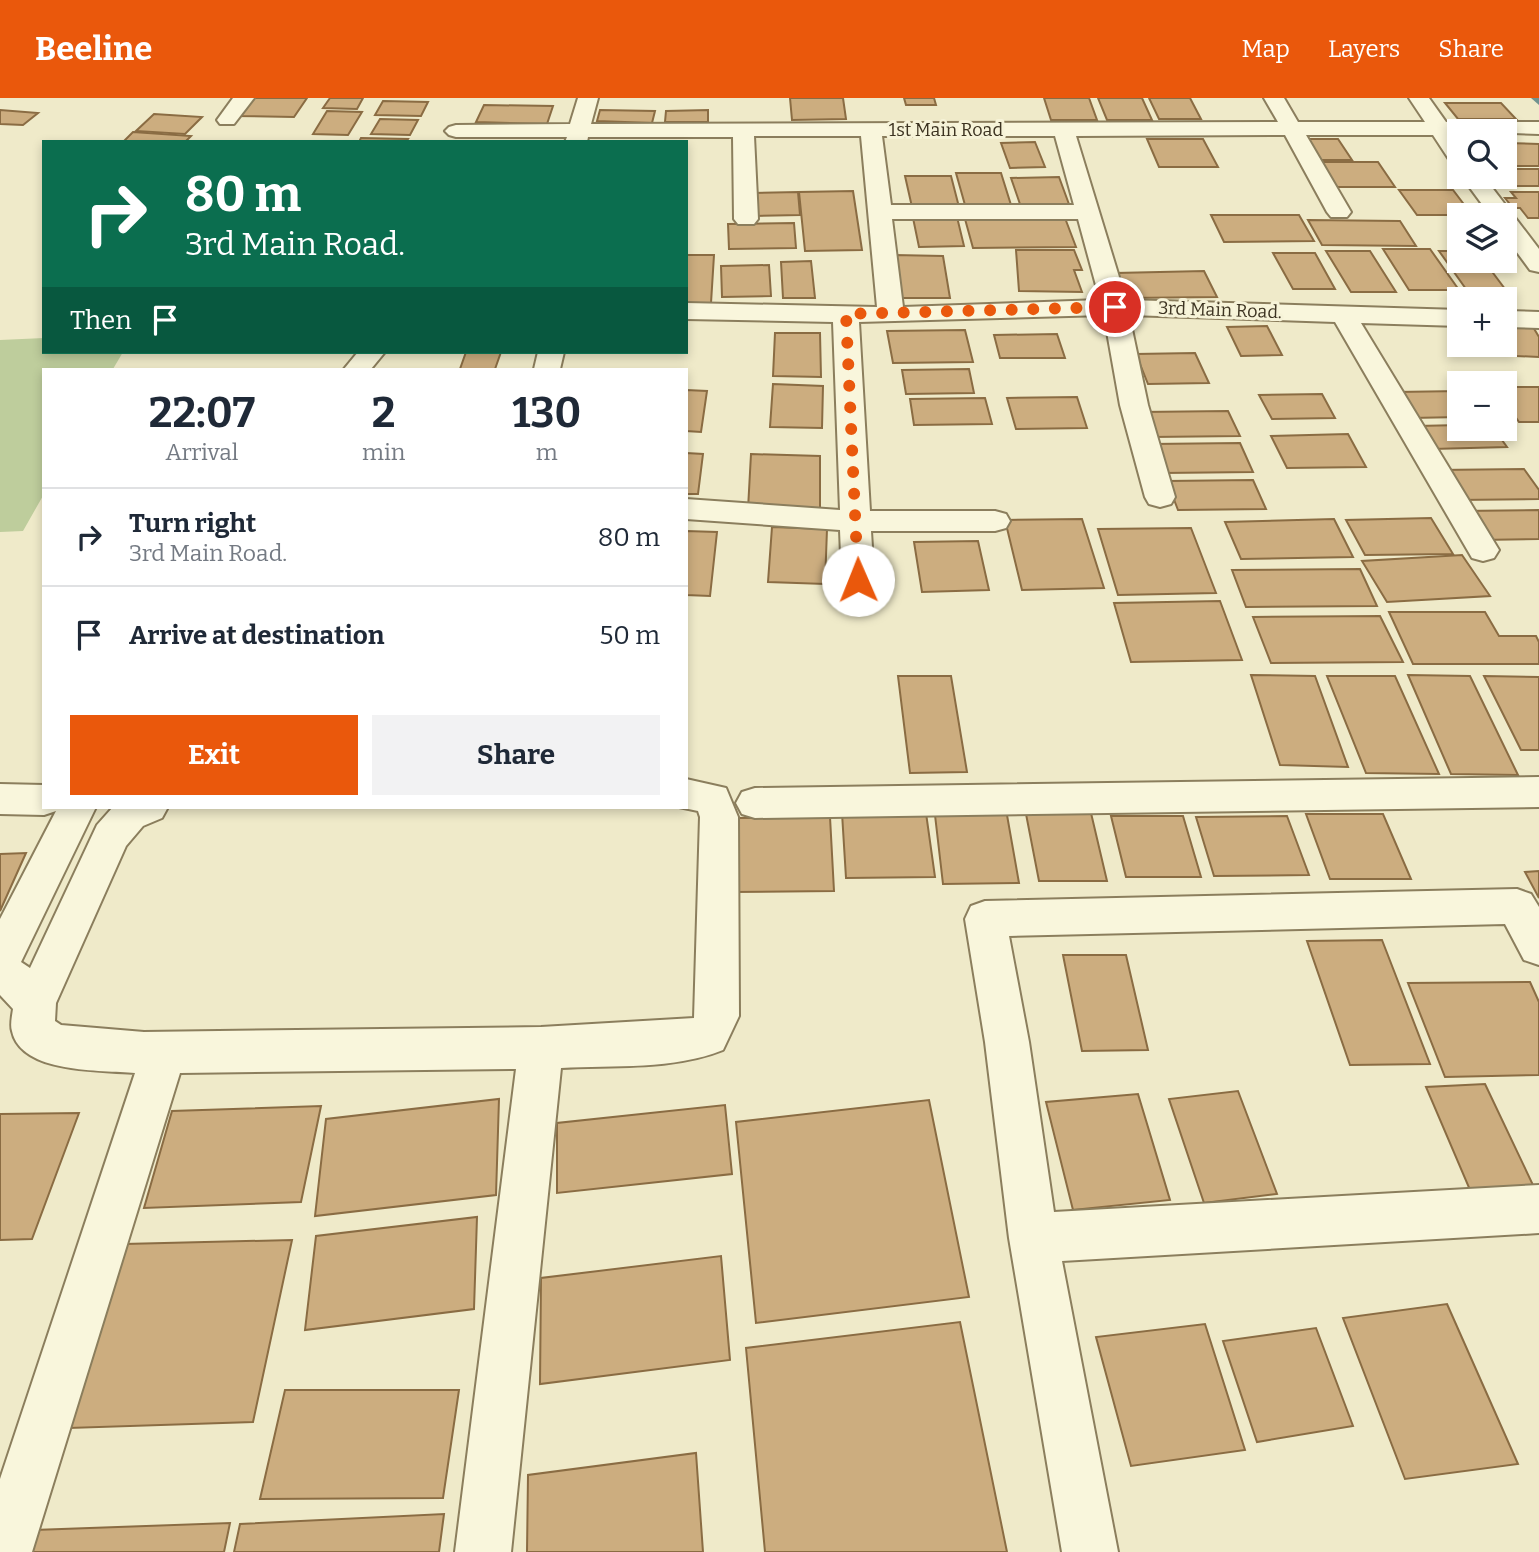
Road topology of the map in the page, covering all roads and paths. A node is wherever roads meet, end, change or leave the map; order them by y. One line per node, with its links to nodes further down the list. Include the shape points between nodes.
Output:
1 (244, 98): 6 (street)
2 (588, 98): 14 (street)
3 (1274, 98): 9 (street)
4 (1419, 98): 10 (street)
5 (465, 109): 13 (street)
6 (227, 120)
7 (1539, 128): 10 (street, 1st Main Road)
8 (1065, 129): 9 (street, 1st Main Road); 12 (street, 1st Main Road, via 899,119); 19 (street)
9 (1293, 129): 10 (street, 1st Main Road); 20 (street)
10 (1437, 129): 15 (street)
11 (743, 130): 12 (street, 1st Main Road); 14 (street, 1st Main Road); 21 (street)
12 (871, 130): 18 (street)
13 (454, 136): 14 (street, 1st Main Road)
14 (577, 136)
15 (1447, 142)
16 (1482, 189): 17 (street)
17 (1493, 203)
18 (880, 212): 19 (street); 28 (street)
19 (1088, 212): 24 (street)
20 (1339, 212)
21 (746, 219)
22 (1517, 236): 23 (street)
23 (1539, 265)
24 (1115, 307): 27 (street, 3rd Main Road.); 28 (street, 3rd Main Road.); 34 (street, via 1134,405)
25 (688, 311): 26 (street, 3rd Main Road.)
26 (846, 314): 28 (street, 3rd Main Road.); 36 (street)
27 (1343, 314): 29 (street, 3rd Main Road.); 38 (street)
28 (891, 315)
29 (1447, 318)
30 (1517, 319): 31 (street)
31 (1539, 320)
32 (370, 354): 33 (street)
33 (358, 368)
34 (1160, 497)
35 (688, 509): 36 (street)
36 (857, 521): 37 (street); 39 (street)
37 (995, 521)
38 (1483, 550)
39 (858, 580)
40 (1539, 792): 44 (street)
41 (688, 794): 51 (street, via 713,799 719,817 717,1016 708,1036)
42 (0, 799): 43 (street)
43 (42, 800)
44 (755, 803)
45 (76, 809): 48 (street)
46 (144, 809): 50 (street, via 129,815 111,836)
47 (1539, 947): 54 (street, via 1517,906 985,919)
48 (0, 961)
49 (0, 971): 50 (street)
50 (35, 1003): 52 (street, via 33,1030 53,1045)
51 (541, 1048): 52 (street); 56 (street)
52 (164, 1053): 55 (street)
53 (1539, 1209): 54 (street)
54 (1033, 1238): 57 (street)
55 (4, 1552)
56 (483, 1552)
57 (1090, 1552)

